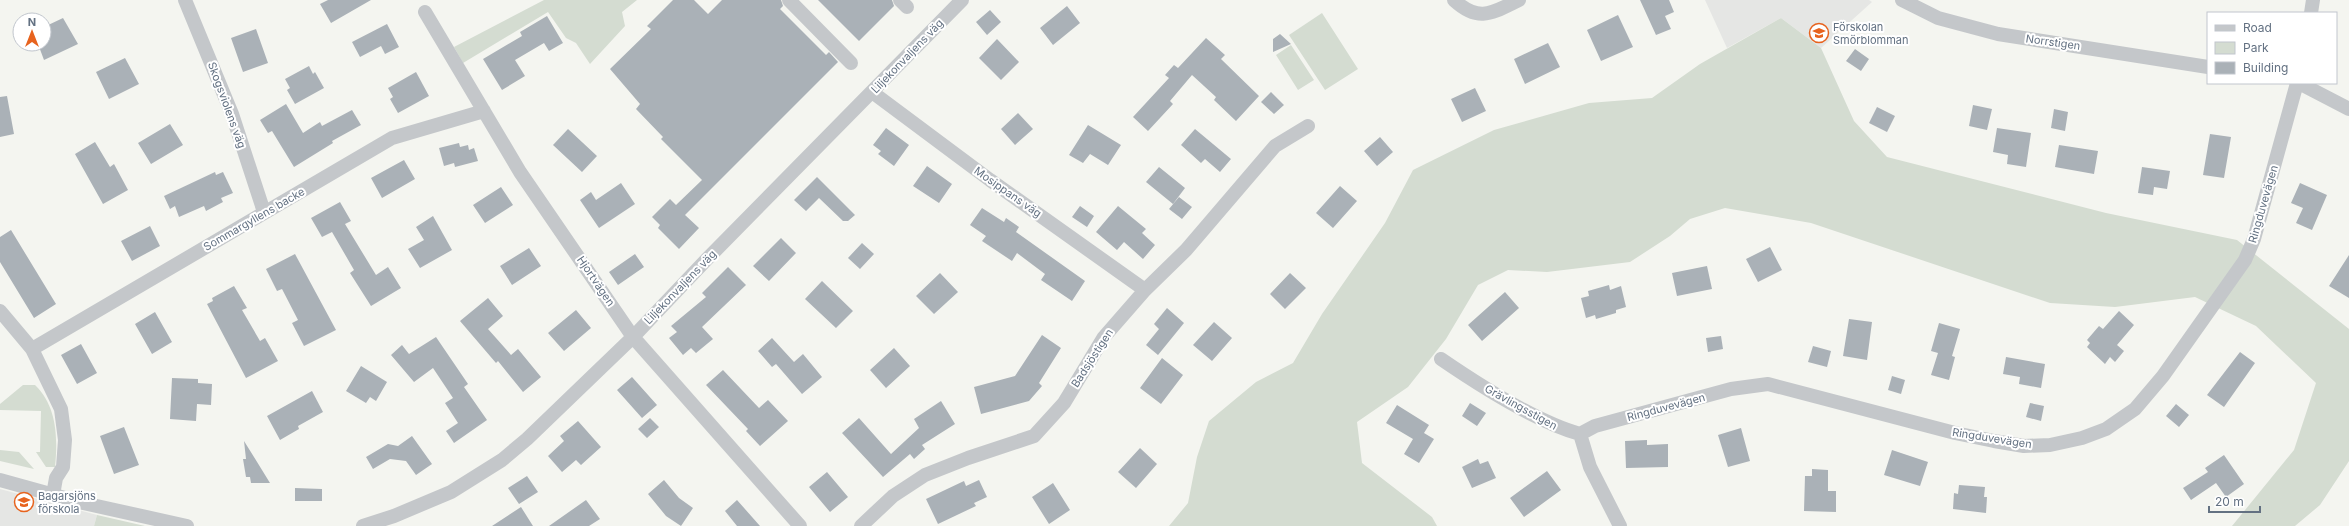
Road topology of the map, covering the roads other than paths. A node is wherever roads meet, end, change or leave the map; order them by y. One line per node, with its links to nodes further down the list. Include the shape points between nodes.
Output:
1 (185, 0): 18 (street, Skogsviolens väg, via 232,114)
2 (789, 0): 10 (street)
3 (962, 0): 14 (street, Liljekonvaljens väg)
4 (1454, 0): 5 (street, via 1474,14 1484,15)
5 (1519, 0)
6 (1902, 0): 11 (street, Norrstigen, via 1938,18 1991,32)
7 (2313, 0): 9 (street)
8 (425, 12): 16 (street, Hjortvägen)
9 (2311, 12)
10 (850, 63)
11 (2207, 67)
12 (2298, 84): 24 (street, Ringduvevägen, via 2254,239 2245,260 2163,376 2135,408 2106,429 2082,438 2050,445 2024,446 1955,433 1768,384 1723,391 1595,426)
13 (2300, 84): 15 (street)
14 (872, 92): 19 (street, Mosippans väg); 21 (street, Liljekonvaljens väg)
15 (2349, 109)
16 (484, 111): 18 (street, Sommargyllens backe, via 392,138); 21 (street, Hjortvägen, via 520,172)
17 (1308, 126): 19 (street, Badsjöstigen, via 1275,146 1186,250)
18 (264, 212): 22 (street, Sommargyllens backe)
19 (1145, 290): 30 (street, Badsjöstigen, via 1104,337 1064,403 1034,436 925,475 893,496)
20 (0, 311): 22 (street)
21 (633, 337): 28 (street, Liljekonvaljens väg, via 502,460 451,492); 29 (street, Hjortvägen)
22 (32, 349): 26 (street, via 61,409 64,421 63,467 56,478)
23 (1441, 359): 24 (street, Grävlingsstigen, via 1470,379 1561,429)
24 (1580, 434): 31 (street, via 1590,467)
25 (0, 480): 26 (street)
26 (53, 495): 27 (street)
27 (187, 526)
28 (363, 526)
29 (800, 526)
30 (861, 526)
31 (1620, 526)

